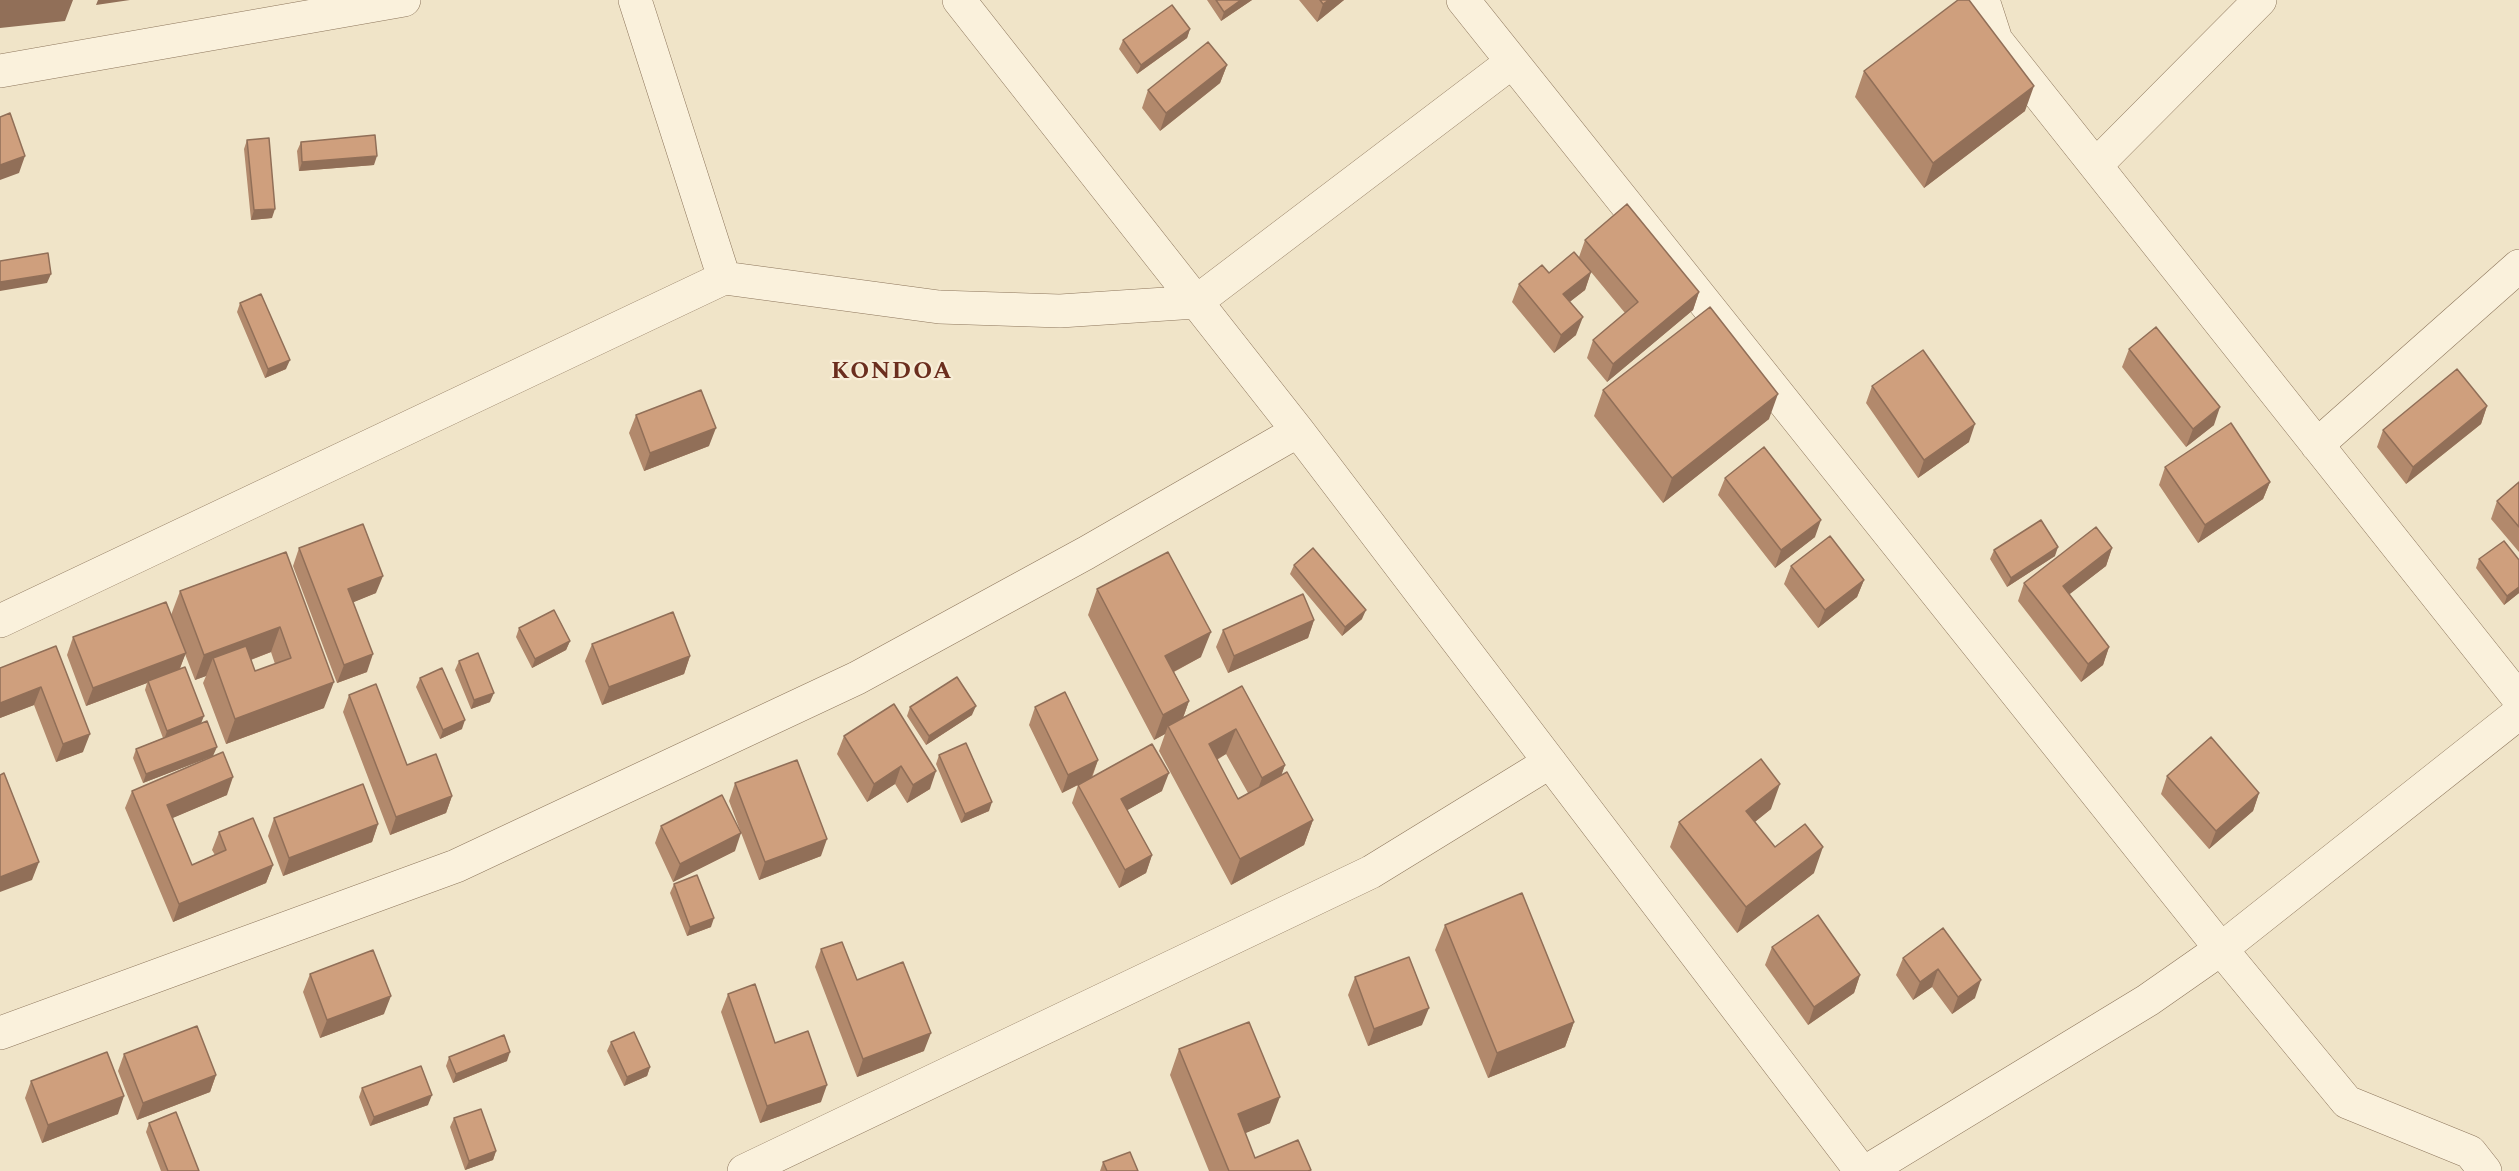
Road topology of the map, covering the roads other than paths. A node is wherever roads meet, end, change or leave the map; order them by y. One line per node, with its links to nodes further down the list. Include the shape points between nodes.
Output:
1 (404, 0): 8 (street)
2 (634, 0): 11 (street)
3 (959, 0): 12 (street)
4 (1462, 0): 7 (street)
5 (1983, 0): 9 (street, via 1996,40)
6 (2260, 0): 9 (street)
7 (1512, 62): 12 (street); 19 (street)
8 (0, 71)
9 (2096, 165): 14 (street)
10 (2519, 266): 14 (street)
11 (724, 278): 12 (street, via 939,307 1060,310); 15 (street)
12 (1196, 302): 13 (street)
13 (1298, 431): 18 (street); 20 (street, via 857,678 478,856)
14 (2317, 445): 16 (street)
15 (0, 621)
16 (2519, 699)
17 (2519, 713): 19 (street)
18 (1550, 762): 21 (street, via 1371,872); 22 (street)
19 (2221, 949): 23 (street, via 2148,1000); 24 (street, via 2347,1102 2470,1152)
20 (0, 1034)
21 (744, 1171)
22 (1861, 1171)
23 (1867, 1171)
24 (2485, 1171)

